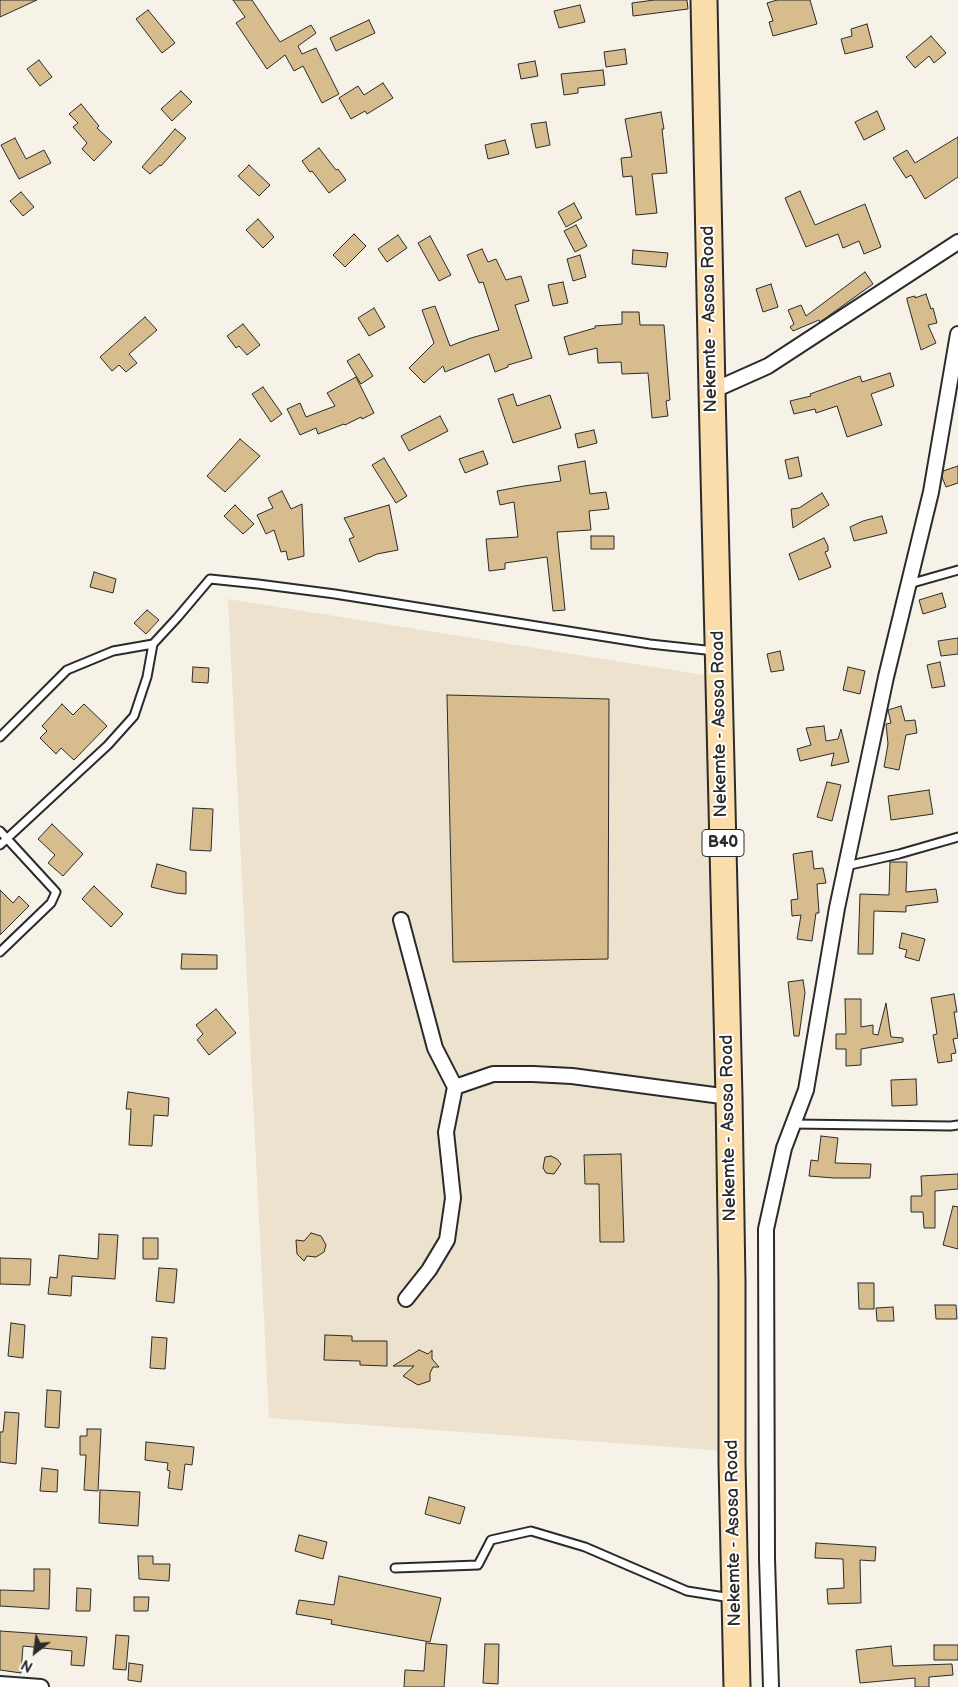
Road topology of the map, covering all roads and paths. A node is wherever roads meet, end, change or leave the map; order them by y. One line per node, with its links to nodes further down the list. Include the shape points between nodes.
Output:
1 (704, 0): 4 (highway, Nekemte - Asosa Road / B40)
2 (958, 242): 4 (street, via 768,366)
3 (958, 334): 6 (street, via 931,492)
4 (712, 392): 8 (highway, Nekemte - Asosa Road / B40)
5 (958, 570): 6 (lane)
6 (909, 584): 14 (street)
7 (153, 644): 8 (lane, via 210,579 335,594 650,644); 9 (lane, via 113,651 67,670); 12 (lane, via 147,677 134,716 108,745)
8 (718, 651): 18 (highway, Nekemte - Asosa Road / B40)
9 (0, 737)
10 (0, 831): 12 (lane)
11 (958, 837): 14 (lane)
12 (6, 838): 13 (lane); 16 (lane, via 56,892 51,903)
13 (0, 845)
14 (846, 866): 19 (street, via 806,1090)
15 (401, 920): 17 (street, via 435,1048)
16 (0, 952)
17 (455, 1087): 18 (street, via 493,1074 533,1074 572,1076); 21 (street, via 446,1132 453,1198 447,1240 429,1270)
18 (729, 1097): 23 (highway, Nekemte - Asosa Road / B40)
19 (792, 1124): 20 (lane); 27 (street, via 766,1229 767,1560)
20 (958, 1125)
21 (406, 1298)
22 (395, 1568): 23 (lane, via 478,1566 491,1540 531,1532 585,1547 687,1591)
23 (735, 1599): 26 (highway, Nekemte - Asosa Road / B40)
24 (0, 1684): 25 (street)
25 (40, 1687)
26 (737, 1687)
27 (771, 1687)

